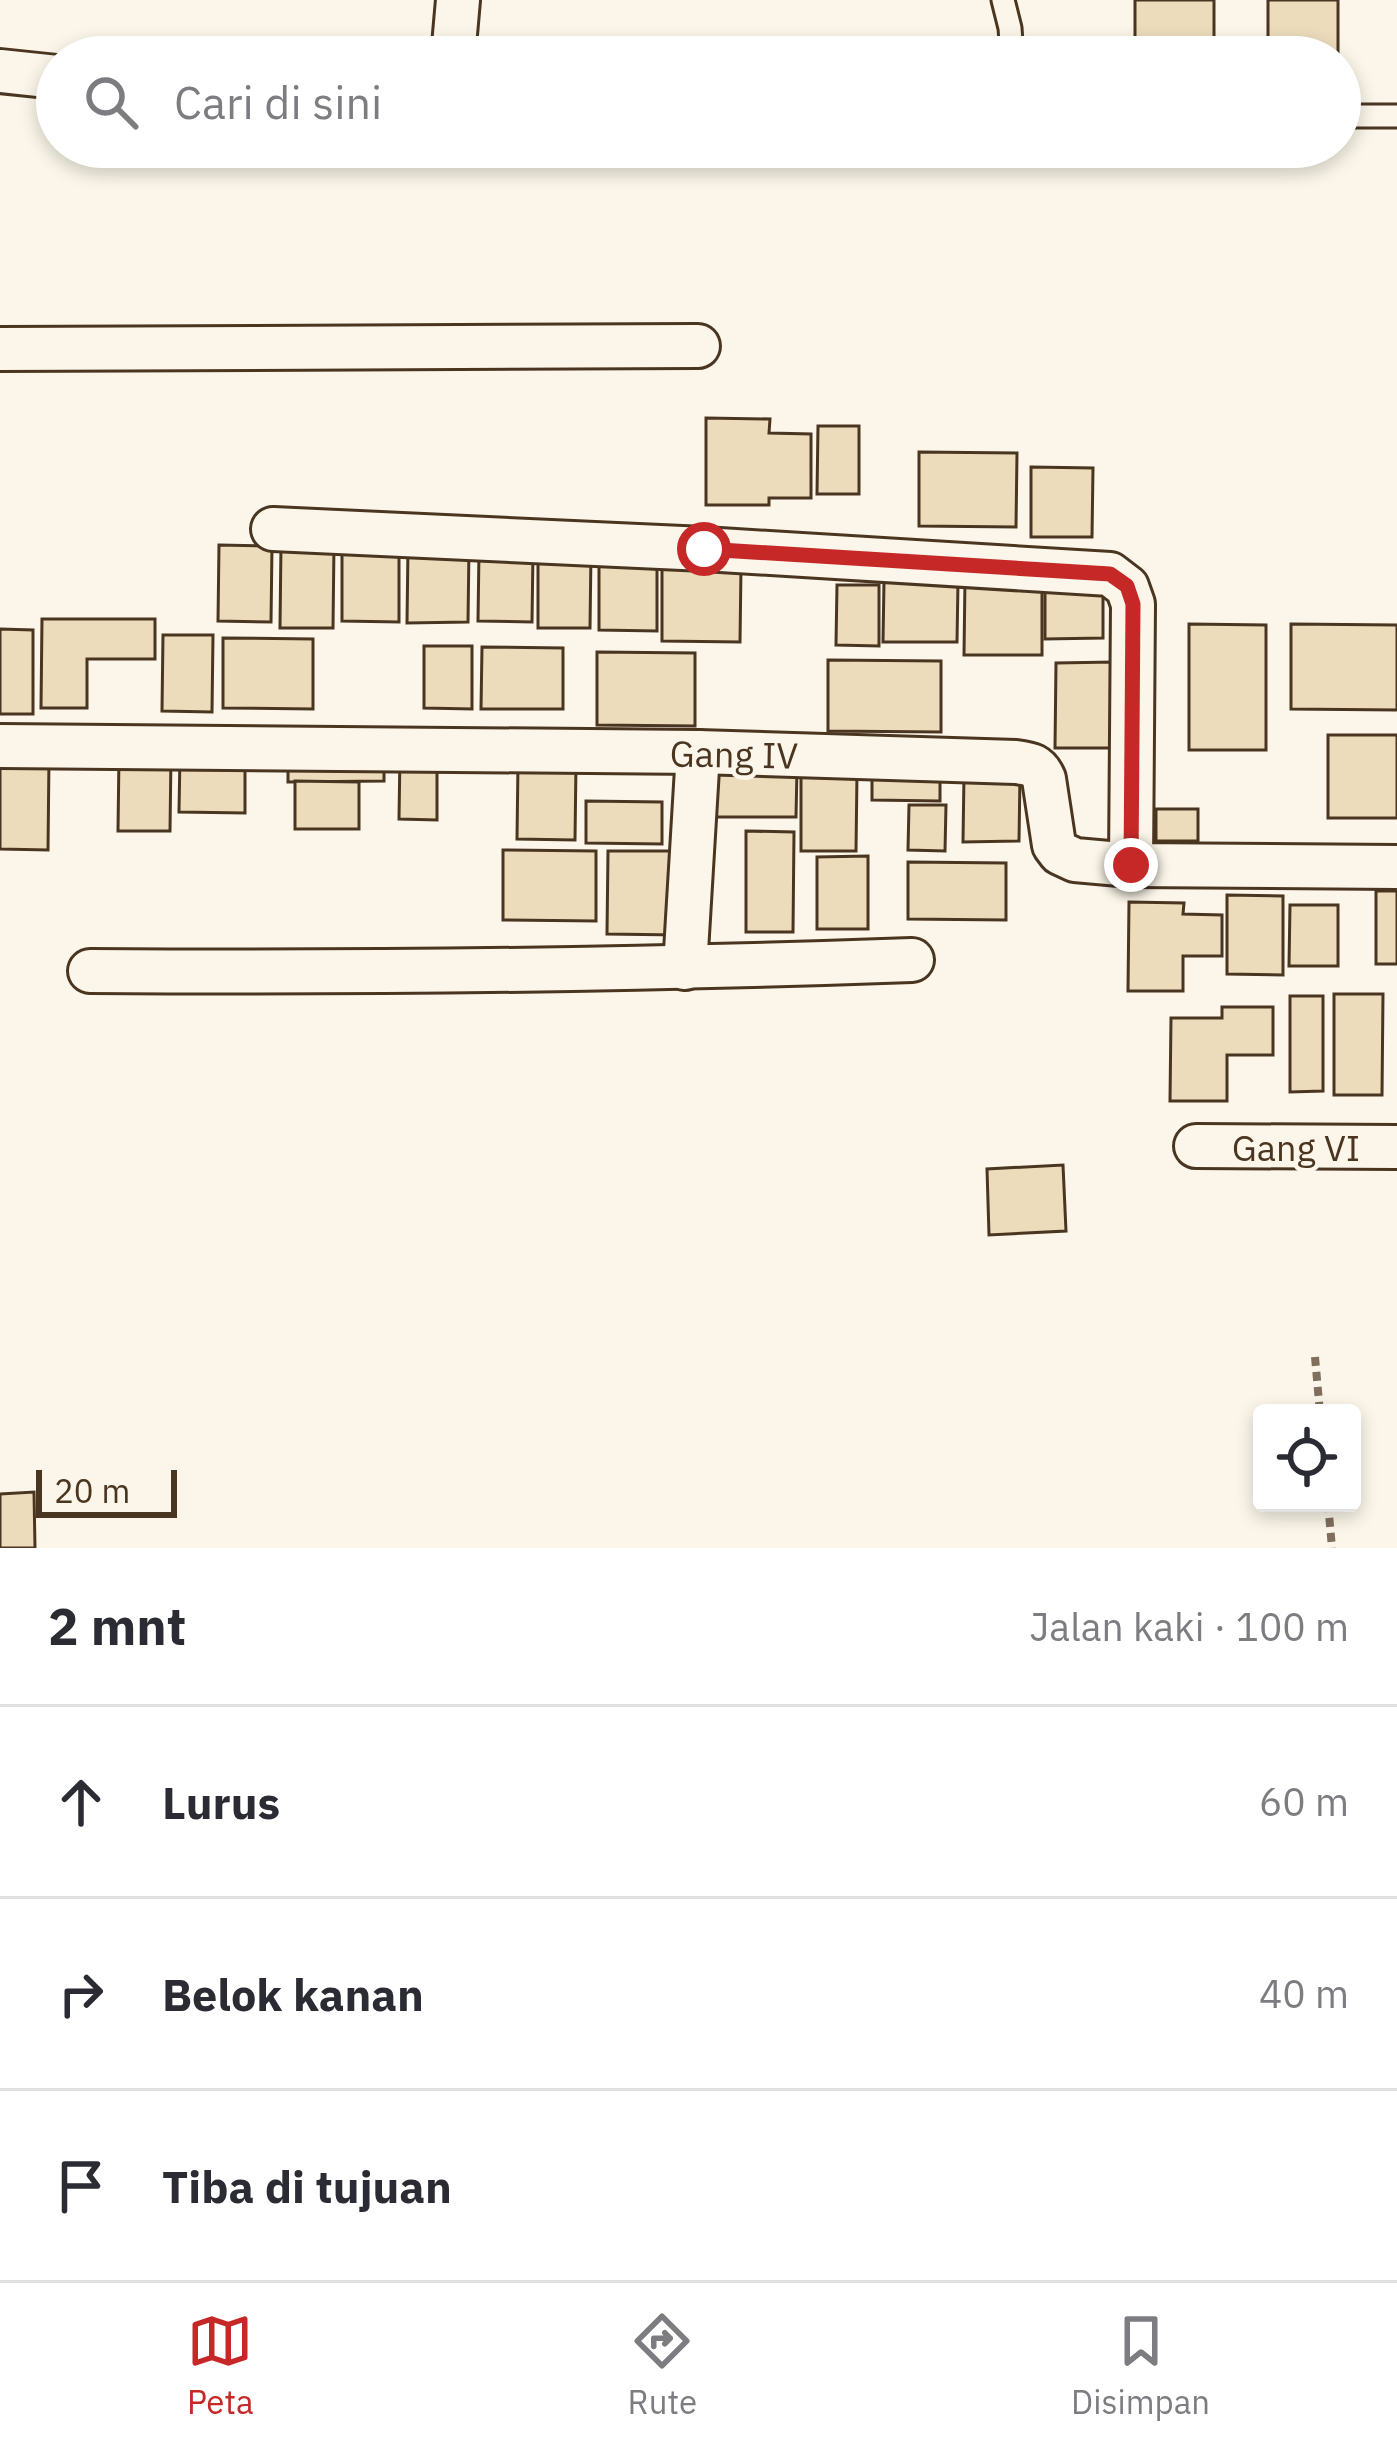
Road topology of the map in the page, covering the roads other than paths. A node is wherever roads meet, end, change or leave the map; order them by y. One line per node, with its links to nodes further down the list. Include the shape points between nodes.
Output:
1 (458, 0): 3 (street)
2 (1003, 0): 4 (lane)
3 (455, 36)
4 (1011, 36)
5 (0, 71): 6 (street)
6 (36, 75)
7 (1361, 116): 8 (lane)
8 (1397, 116)
9 (698, 346): 10 (street)
10 (0, 349)
11 (272, 529): 14 (street, via 1110,574 1127,586 1133,604)
12 (0, 746): 13 (street, Gang IV)
13 (698, 752): 14 (street, Gang IV, via 1033,764 1044,779 1060,853); 17 (street)
14 (1131, 865): 15 (street, Gang IV)
15 (1397, 867)
16 (912, 960): 17 (street)
17 (685, 968): 18 (street)
18 (90, 971)
19 (1196, 1146): 20 (street, Gang VI)
20 (1397, 1148)

